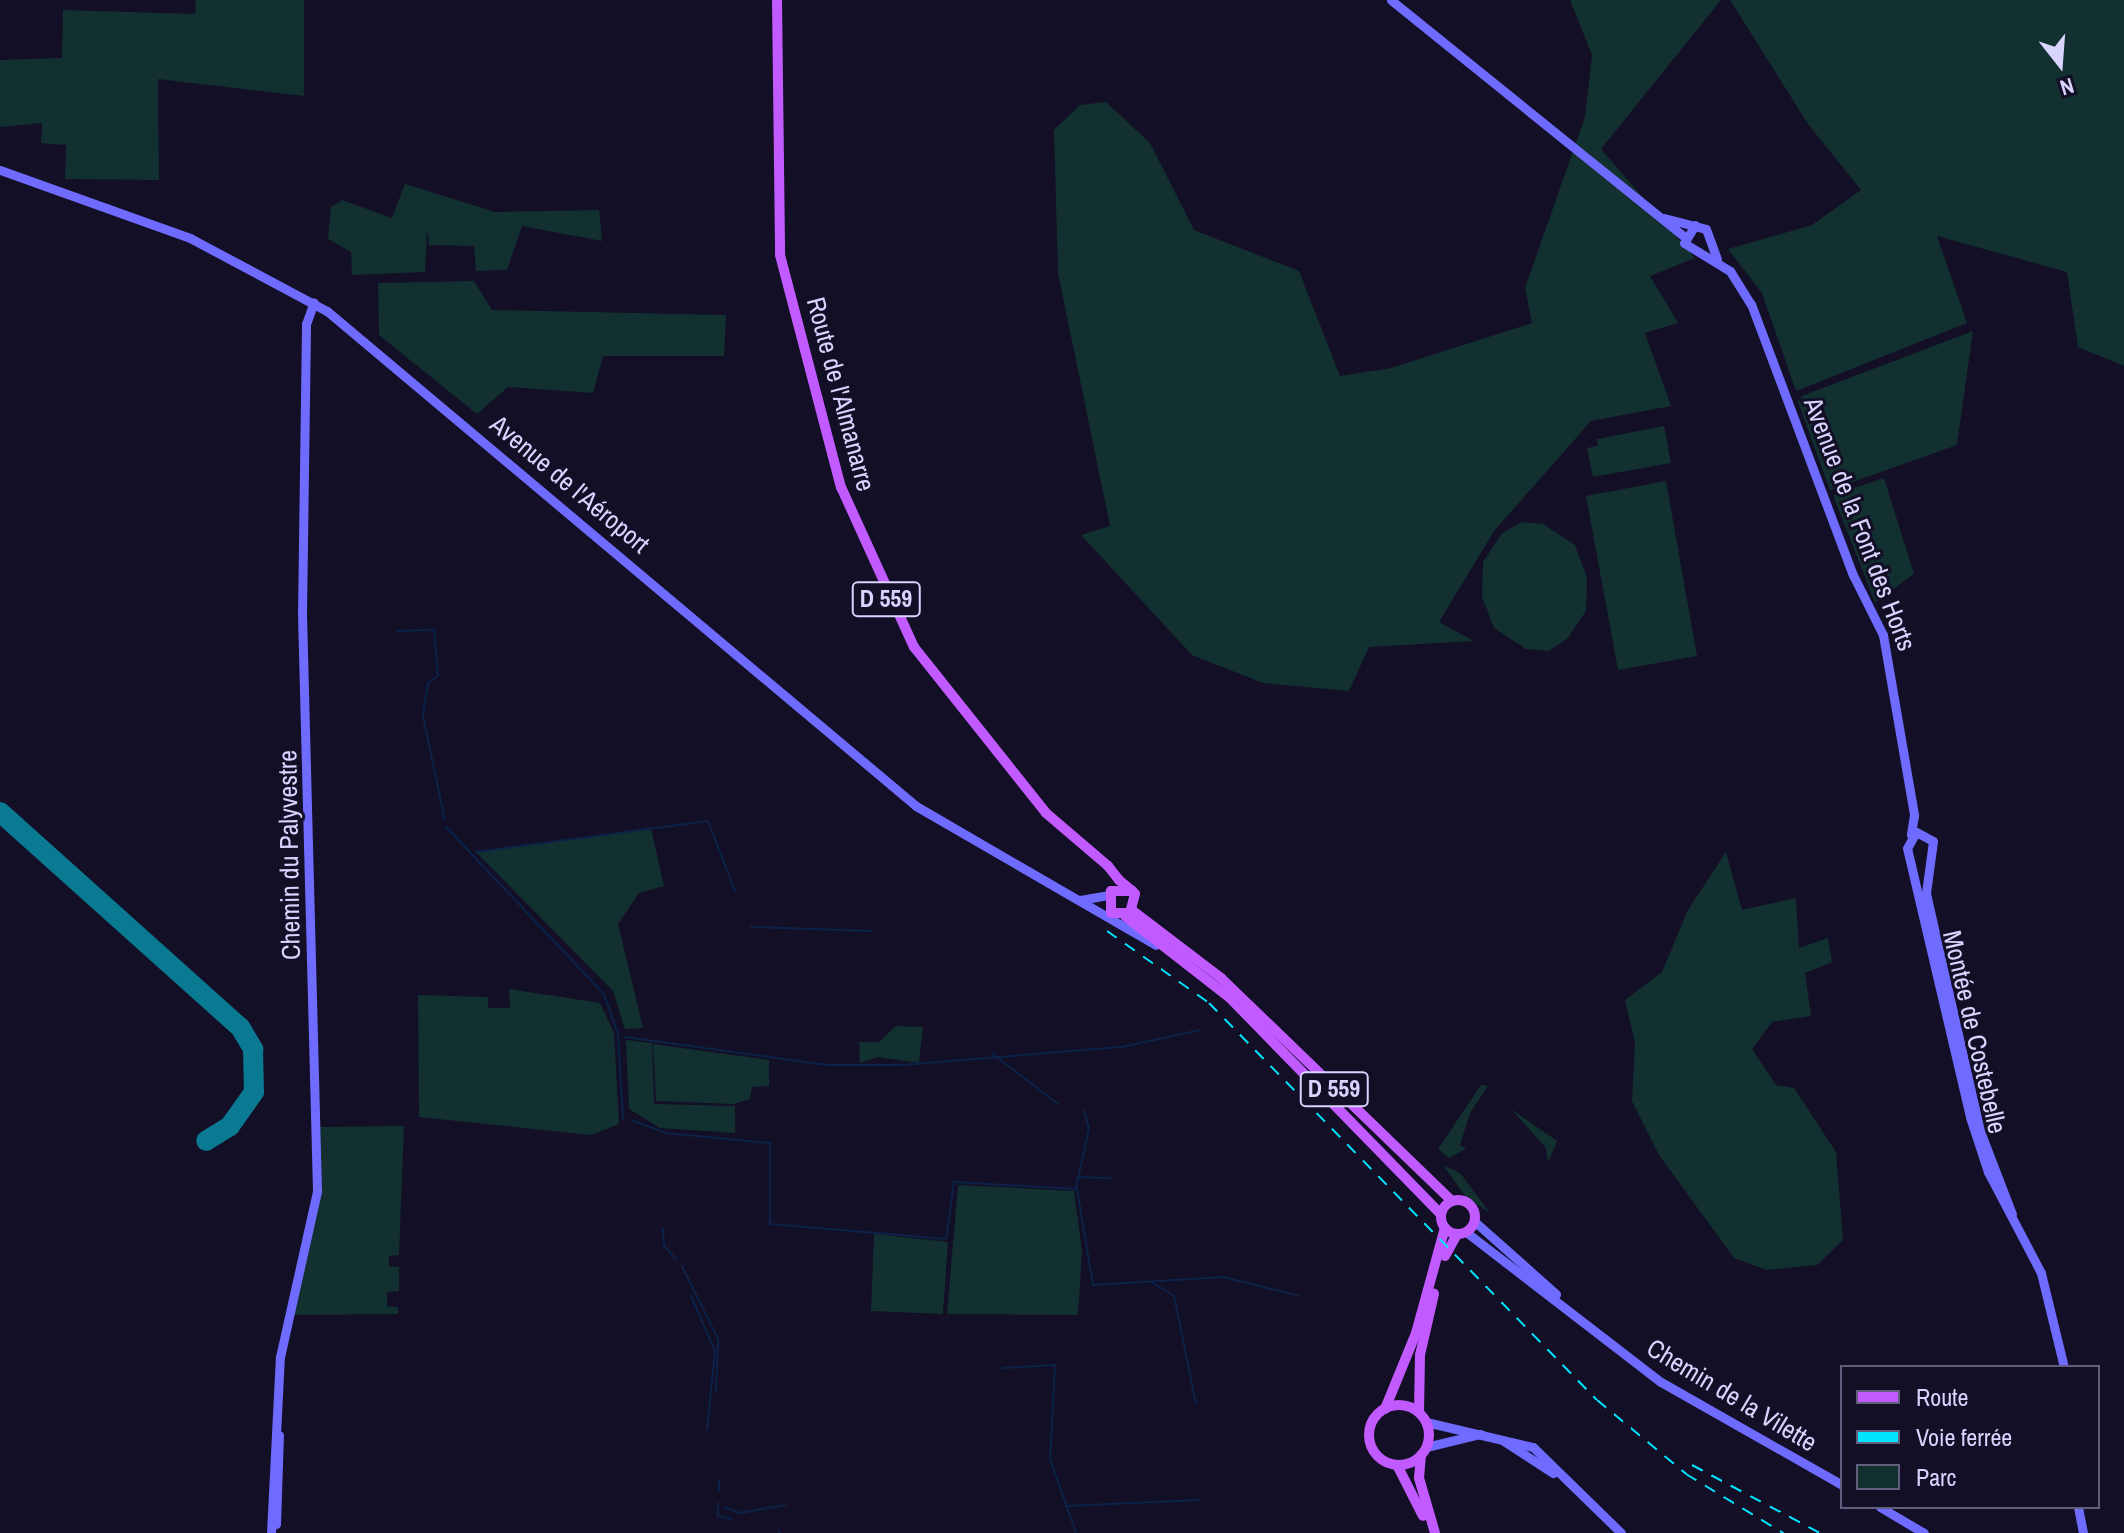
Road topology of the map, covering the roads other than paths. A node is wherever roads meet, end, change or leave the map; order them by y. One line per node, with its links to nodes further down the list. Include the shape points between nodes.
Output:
1 (777, 0): 16 (main road, Route de l'Almanarre / D 559, via 780,255 831,463 903,630 1046,813)
2 (1391, 0): 4 (main road)
3 (0, 170): 10 (main road, Avenue de l'Aéroport, via 190,238)
4 (1663, 218): 5 (main road); 6 (main road)
5 (1695, 225): 6 (main road); 7 (main road, Avenue de la Font des Horts, via 1706,229)
6 (1683, 236): 8 (main road)
7 (1709, 243): 8 (main road); 9 (main road, Avenue de la Font des Horts)
8 (1697, 252): 9 (main road, Avenue de la Font des Horts)
9 (1721, 265): 11 (main road, Avenue de la Font des Horts, via 1751,304 1856,584 1883,635)
10 (314, 302): 19 (main road, Avenue de l'Aéroport, via 916,806); 41 (main road, Chemin du Palyvestre, via 306,324 302,614 317,1191 277,1403)
11 (1914, 815): 12 (main road, Avenue de la Font des Horts); 13 (main road, Avenue de la Font des Horts)
12 (1925, 832): 13 (main road); 15 (main road, Montée de Costebelle, via 1933,841)
13 (1911, 835): 14 (main road, Montée de Costebelle)
14 (1911, 854): 15 (main road); 26 (main road, Montée de Costebelle, via 1977,1142)
15 (1929, 854): 26 (main road, Montée de Costebelle, via 1923,881 1974,1109)
16 (1099, 859): 17 (main road, Route de l'Almanarre / D 559); 18 (main road, Route de l'Almanarre / D 559)
17 (1132, 891): 18 (main road); 22 (main road)
18 (1109, 893): 19 (main road); 21 (main road, Route de l'Almanarre)
19 (1074, 899): 20 (main road, Avenue de l'Aéroport)
20 (1085, 905): 21 (main road, Avenue de l'Aéroport); 23 (main road, Avenue de l'Aéroport)
21 (1109, 910): 22 (main road)
22 (1129, 913): 23 (main road, D 559); 24 (main road, D 559, via 1221,978)
23 (1166, 950): 25 (main road, D 559, via 1230,998)
24 (1452, 1201): 25 (main road); 27 (main road, via 1470,1205)
25 (1441, 1214): 28 (main road)
26 (2012, 1214): 31 (main road, Montée de Costebelle, via 2033,1251)
27 (1474, 1221): 29 (main road); 30 (main road, Chemin de la Vilette)
28 (1445, 1228): 29 (main road); 32 (main road, via 1416,1333)
29 (1462, 1233): 30 (main road, Chemin de la Vilette); 33 (main road, via 1425,1330)
30 (1566, 1306): 37 (main road, Chemin de la Vilette, via 1661,1382)
31 (2066, 1365)
32 (1385, 1409): 33 (main road); 36 (main road, via 1369,1439 1382,1459)
33 (1419, 1412): 34 (main road)
34 (1426, 1422): 35 (main road); 38 (main road, via 1526,1443)
35 (1424, 1451): 36 (main road); 38 (main road, via 1461,1434 1494,1438 1525,1450); 43 (main road, via 1420,1482)
36 (1397, 1465): 42 (main road)
37 (1840, 1484)
38 (1581, 1495): 44 (main road)
39 (1883, 1509): 45 (main road)
40 (2076, 1509): 46 (main road)
41 (273, 1533)
42 (1428, 1533)
43 (1435, 1533)
44 (1621, 1533)
45 (1924, 1533)
46 (2080, 1533)

